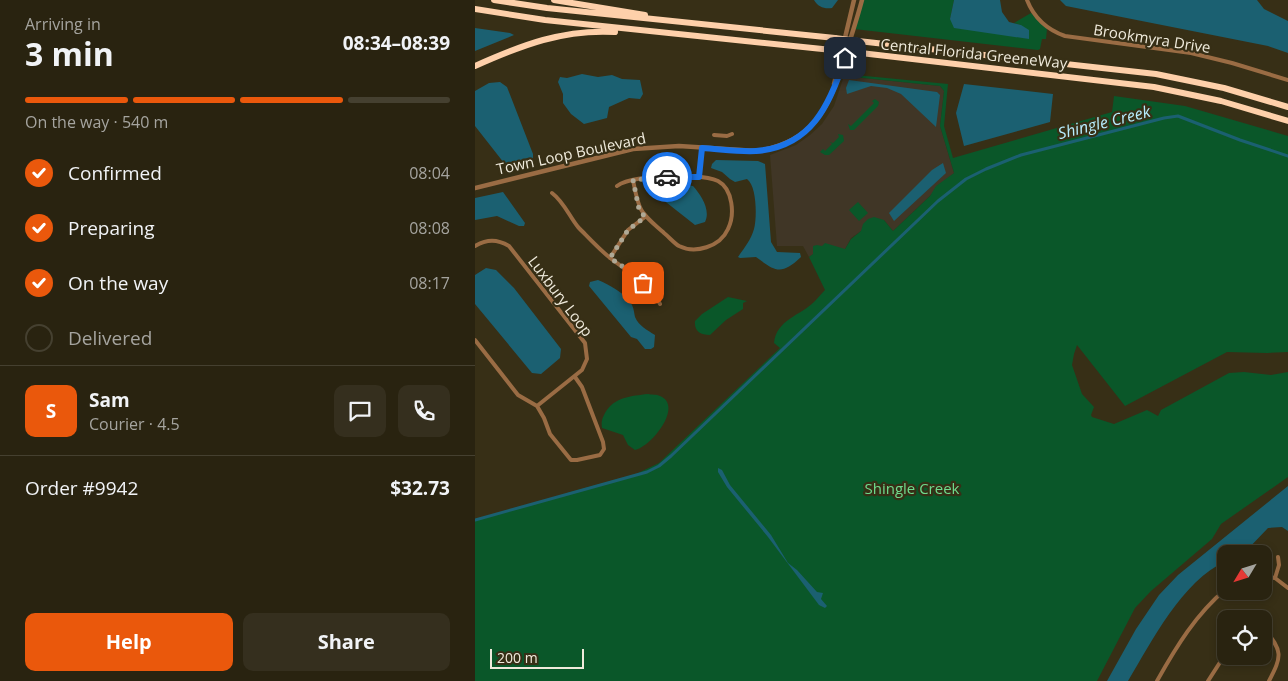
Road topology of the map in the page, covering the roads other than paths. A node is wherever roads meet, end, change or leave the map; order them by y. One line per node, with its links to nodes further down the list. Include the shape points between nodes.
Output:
1 (494, 0): 7 (highway, Central Florida GreeneWay)
2 (554, 0): 7 (highway)
3 (854, 0): 11 (street, Town Loop Boulevard)
4 (862, 0): 11 (street, Town Loop Boulevard)
5 (1027, 0): 10 (street, Brookmyra Drive, via 1041,22 1065,36 1191,53)
6 (475, 9): 8 (highway, Central Florida GreeneWay)
7 (698, 24): 12 (highway, Central Florida GreeneWay, bridge, via 1156,74 1224,88)
8 (697, 37): 9 (highway, via 607,32 573,34 531,43); 13 (highway, Central Florida GreeneWay, bridge, via 1146,86 1213,99)
9 (475, 66)
10 (1288, 80)
11 (831, 97): 16 (street, Town Loop Boulevard, via 811,126 790,142 757,151)
12 (1288, 107)
13 (1288, 121)
14 (732, 134): 15 (street)
15 (714, 135)
16 (702, 148): 17 (street); 20 (street, Town Loop Boulevard, via 633,149)
17 (699, 177): 18 (street); 22 (street, via 719,182 731,199 728,230 719,240 706,248 694,250 679,246)
18 (633, 180): 19 (street); 22 (street, via 639,209)
19 (617, 186)
20 (475, 188)
21 (552, 193): 24 (street, via 577,225)
22 (645, 217): 24 (street, via 628,230)
23 (475, 246): 27 (street, Luxbury Loop, via 489,240 509,246 578,332 585,343 587,359)
24 (610, 258): 25 (street, via 643,283)
25 (660, 304)
26 (475, 340): 28 (street, via 518,395)
27 (575, 376): 28 (street, Luxbury Loop); 28 (street, via 603,442 600,455 571,460 550,434)
28 (537, 406)
29 (1278, 558): 30 (street)
30 (1275, 578): 31 (street)
31 (1288, 588)
32 (1217, 599): 35 (street, via 1192,625)
33 (1272, 639): 37 (street, via 1280,653)
34 (1218, 665): 36 (street)
35 (1157, 681)
36 (1208, 681)
37 (1269, 681)

